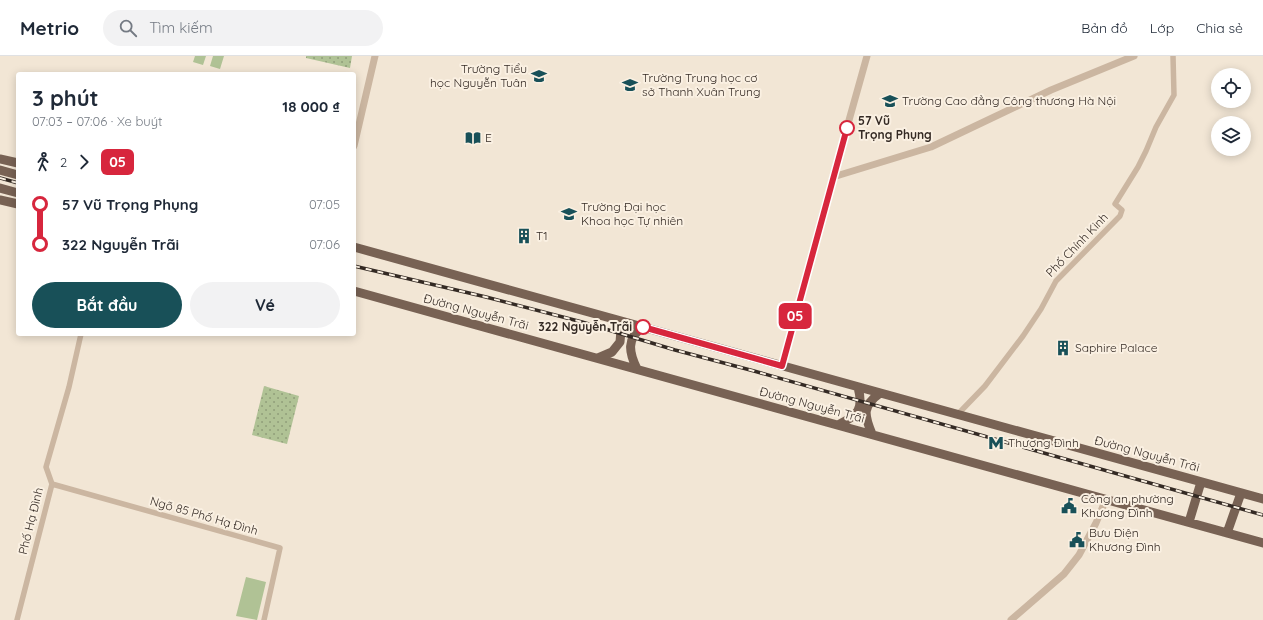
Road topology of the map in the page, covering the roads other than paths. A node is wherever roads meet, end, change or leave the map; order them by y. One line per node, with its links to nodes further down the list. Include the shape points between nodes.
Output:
1 (375, 56): 5 (street)
2 (867, 56): 10 (street)
3 (1134, 56): 10 (street, via 1051,90 931,148)
4 (1173, 56): 25 (street, Phố Chính Kinh, via 1174,95 1138,167 1115,204 1122,210 1120,216 1056,281 1023,336 985,386)
5 (356, 137)
6 (0, 159): 7 (main road)
7 (16, 163)
8 (0, 170): 9 (main road)
9 (16, 174)
10 (833, 177): 21 (street)
11 (0, 188): 12 (main road)
12 (16, 192)
13 (0, 200): 14 (main road)
14 (16, 204)
15 (356, 248): 17 (main road, Đường Nguyễn Trãi)
16 (356, 292): 20 (main road, Đường Nguyễn Trãi)
17 (613, 319): 18 (main road, Đường Nguyễn Trãi); 20 (main road, via 620,330 620,342 612,352)
18 (643, 327): 21 (main road, Đường Nguyễn Trãi); 22 (main road, via 634,335 630,348 630,356)
19 (81, 336): 29 (street, Phố Hạ Đình, via 46,467)
20 (598, 358): 22 (main road, Đường Nguyễn Trãi)
21 (782, 366): 23 (main road, Đường Nguyễn Trãi)
22 (637, 369): 26 (main road, Đường Nguyễn Trãi)
23 (858, 386): 24 (main road, Đường Nguyễn Trãi); 26 (main road, via 861,400 857,412)
24 (880, 393): 25 (main road, Đường Nguyễn Trãi); 27 (main road, via 869,403 866,416)
25 (958, 414): 28 (main road, Đường Nguyễn Trãi)
26 (838, 425): 27 (main road, Đường Nguyễn Trãi)
27 (872, 434): 31 (main road, Đường Nguyễn Trãi)
28 (1201, 482): 30 (main road, Đường Nguyễn Trãi); 33 (main road)
29 (52, 484): 36 (street, Phố Hạ Đình); 37 (street, Ngõ 85 Phố Hạ Đình, via 280,548)
30 (1241, 493): 32 (main road, Đường Nguyễn Trãi); 34 (main road)
31 (1106, 499): 33 (main road, Đường Nguyễn Trãi); 38 (street, via 1079,555 1064,574)
32 (1263, 499)
33 (1189, 522): 34 (main road, Đường Nguyễn Trãi)
34 (1227, 533): 35 (main road, Đường Nguyễn Trãi)
35 (1263, 543)
36 (17, 620)
37 (264, 620)
38 (1011, 620)

